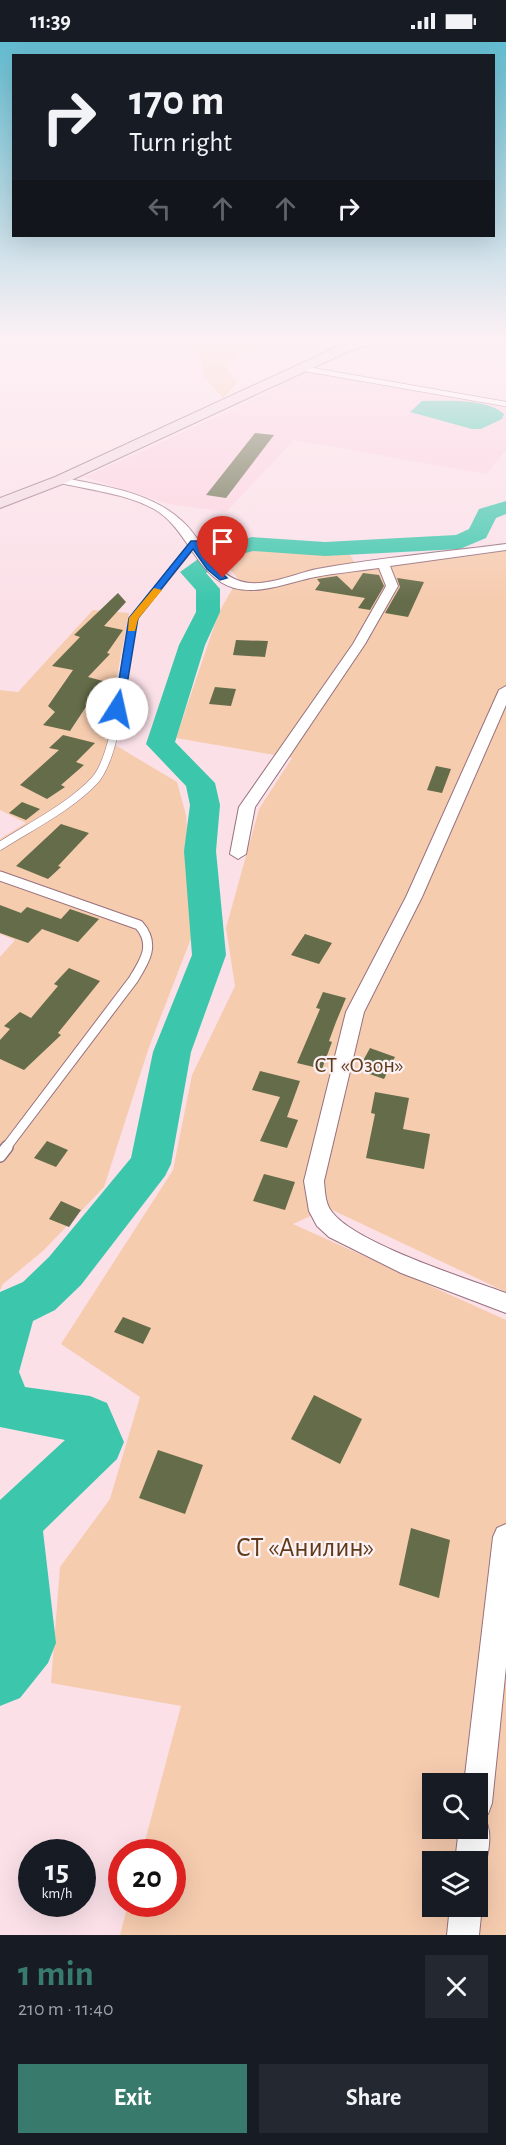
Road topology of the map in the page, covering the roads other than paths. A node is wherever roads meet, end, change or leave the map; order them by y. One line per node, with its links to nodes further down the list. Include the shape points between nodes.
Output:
1 (177, 425): 2 (street)
2 (60, 480): 3 (street); 4 (street, via 130,496 158,507 180,524)
3 (0, 503)
4 (194, 543): 6 (street, via 223,578 251,587 316,573); 8 (lane, via 134,618 109,755 96,779)
5 (506, 547): 6 (street)
6 (384, 565): 9 (street, via 392,586 359,644 247,807)
7 (506, 690): 12 (street, via 414,897 355,1012 314,1180 316,1205 340,1233)
8 (0, 846)
9 (238, 854)
10 (0, 876): 11 (lane, via 139,925 148,933 150,943 146,960 133,980)
11 (0, 1156)
12 (506, 1304)
13 (506, 1537): 14 (street)
14 (480, 1773)
15 (465, 1917): 16 (street)
16 (463, 1935)

